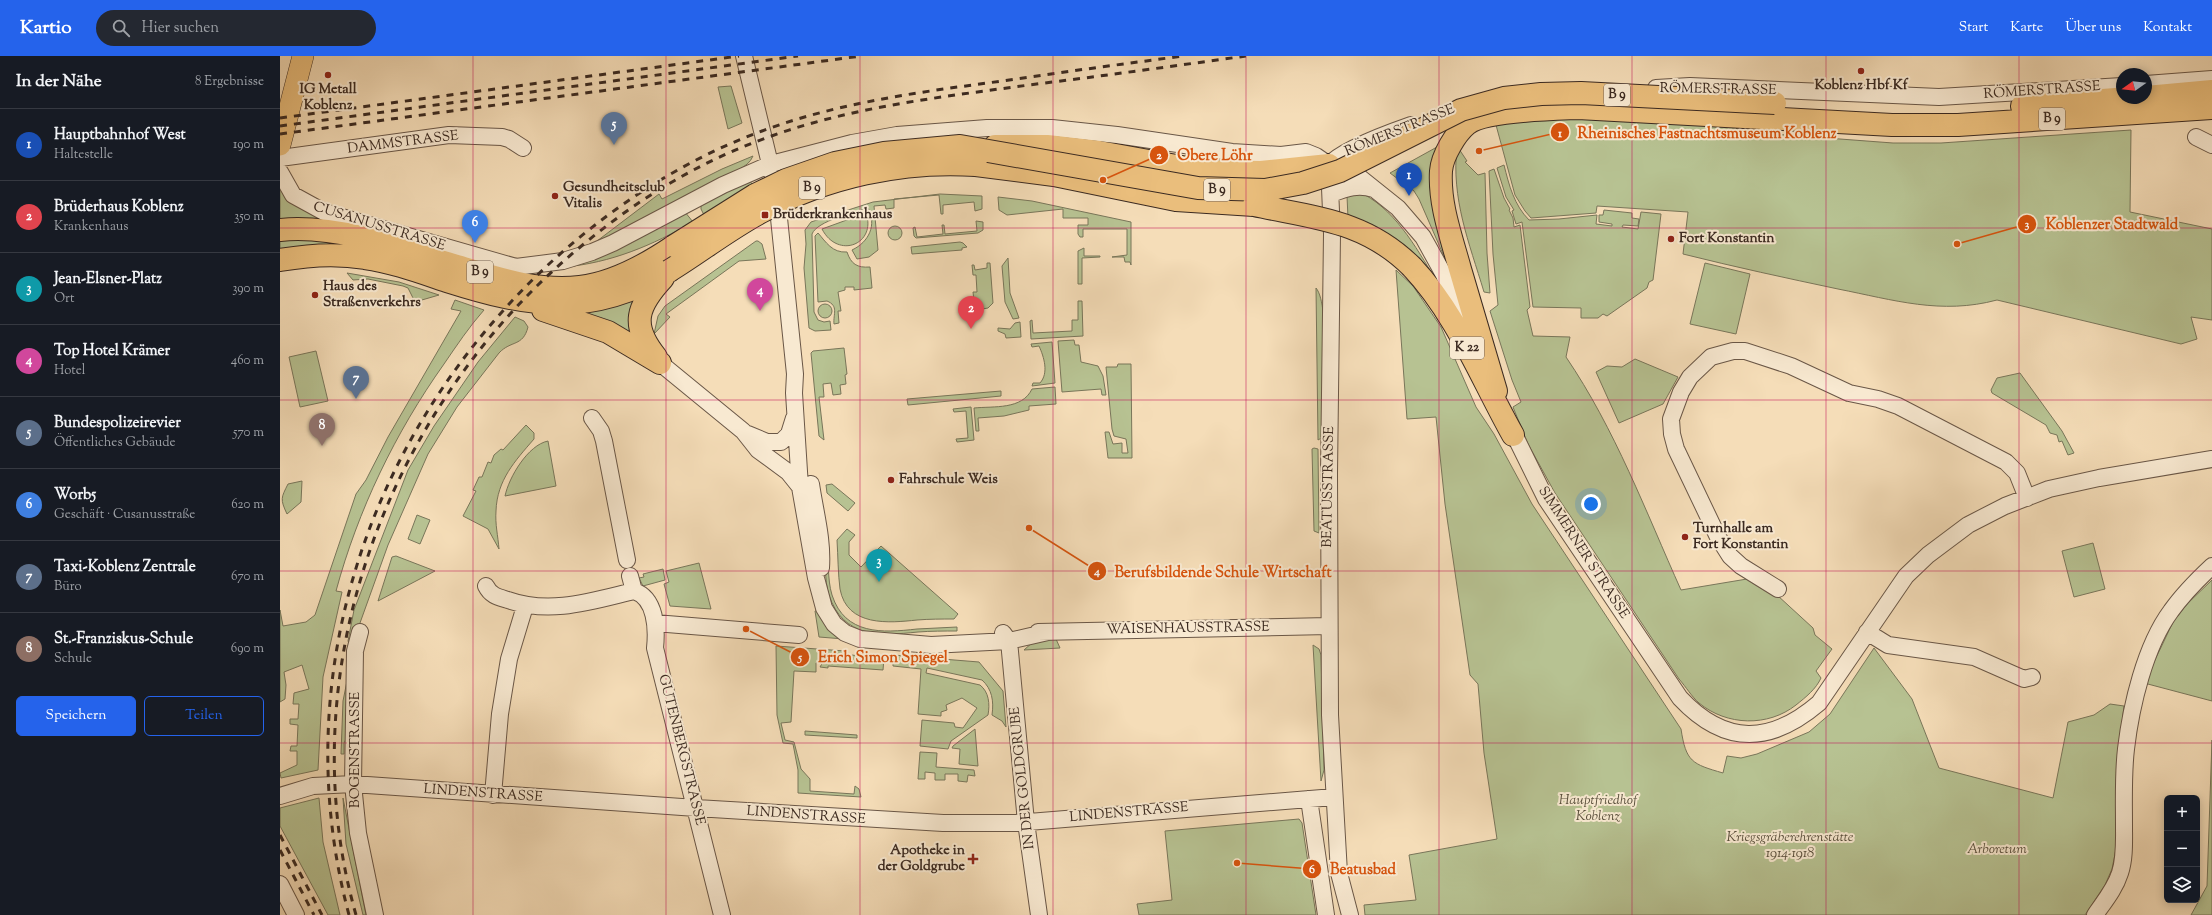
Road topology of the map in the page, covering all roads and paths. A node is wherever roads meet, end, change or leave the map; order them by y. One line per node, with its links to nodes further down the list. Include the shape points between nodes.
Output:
1 (303, 56): 15 (main road)
2 (744, 56): 4 (street)
3 (748, 56): 4 (street)
4 (748, 74): 20 (street)
5 (2212, 79): 6 (street)
6 (2152, 84)
7 (2116, 86): 21 (street, RÖMERSTRASSE, via 1939,96 1690,86 1541,95 1463,107 1357,147 1335,158)
8 (2212, 91): 9 (highway)
9 (2152, 96)
10 (2116, 99): 12 (highway, B 9)
11 (2212, 108): 12 (highway, B 9, via 1994,124)
12 (1892, 117): 13 (highway, B 9, via 1578,108 1506,113); 17 (highway, B 9, bridge, via 1581,93 1504,98 1461,110 1364,160 1322,178 1282,187 1245,191 1168,184)
13 (1468, 123): 25 (highway, B 9, via 1348,183 1301,199); 34 (highway, via 1448,148 1441,169 1441,192 1448,226)
14 (2196, 137): 16 (street)
15 (280, 145)
16 (2212, 145)
17 (960, 146): 21 (highway, B 9, bridge, via 1047,146 1099,152 1204,171 1239,173); 27 (highway, B 9, bridge, via 884,153 808,172 755,195)
18 (523, 148): 19 (street, DAMMSTRASSE, via 502,137 449,135)
19 (280, 158)
20 (771, 164): 21 (street, SIMMERNER STRASSE, via 852,142 897,135 952,129 1020,128 1117,135 1232,152 1281,155 1306,152); 29 (street, SIMMERNER STRASSE, via 723,185 613,244 563,261); 33 (street, via 780,220)
21 (1329, 165): 23 (street, SIMMERNER STRASSE, via 1358,176); 24 (street, BEATUSSTRASSE)
22 (280, 172): 29 (street, CUSANUSSTRASSE / B 9, via 293,195 324,212)
23 (1378, 190): 24 (street, via 1354,186); 34 (street, SIMMERNER STRASSE / K 22, via 1398,208 1423,238 1444,276)
24 (1332, 194): 51 (street, BEATUSSTRASSE)
25 (1254, 205): 30 (highway, B 9, bridge, via 1176,200 1054,175 1000,167 960,164 915,166 848,177 804,191 761,212); 38 (highway, K 22, bridge, via 1319,217 1356,229 1385,244 1412,267 1434,292 1453,322)
26 (280, 230): 27 (highway, B 9, via 315,229 338,232 514,282 563,288 611,279 645,264)
27 (674, 246): 29 (highway, via 608,266 578,272 541,273)
28 (280, 260): 31 (highway, B 9, via 333,255 365,258 398,265 493,295)
29 (516, 267)
30 (669, 271): 31 (highway, B 9, via 632,290 606,298 579,303 550,304); 32 (highway, via 651,290 642,306 639,325 644,342)
31 (526, 301): 32 (highway, via 550,313 608,332)
32 (660, 362): 37 (street)
33 (795, 374): 35 (street); 40 (street, via 801,397)
34 (1496, 391): 38 (street, SIMMERNER STRASSE / K 22)
35 (795, 412): 39 (street, via 789,434); 40 (street)
36 (592, 418): 45 (street, via 601,431 604,442)
37 (743, 431): 39 (street, via 762,441); 41 (street)
38 (1513, 435): 53 (street, SIMMERNER STRASSE / K 22, via 1546,499 1665,678 1694,713 1712,724 1731,732 1751,734 1782,728 1801,718 1818,703)
39 (777, 443): 40 (street)
40 (797, 449): 41 (street, via 780,457); 43 (street); 43 (street)
41 (762, 452): 43 (street, via 788,472)
42 (2212, 459): 44 (street, SIMMERNER STRASSE / K 22, via 2098,478 2049,489)
43 (805, 481): 55 (street, WAISENHAUSSTRASSE, via 821,537 821,593 826,613 834,624 845,632 870,640 948,645)
44 (2028, 498): 48 (street, via 2017,473 2006,462 1898,406 1878,399 1849,394 1791,366 1757,354 1745,351 1721,353 1702,364 1680,392 1671,420 1672,434 1676,449 1718,537 1730,556 1741,566); 53 (street, SIMMERNER STRASSE / K 22, via 1980,518 1951,536 1928,555 1906,576)
45 (627, 560)
46 (2212, 566): 71 (street, via 2170,612 2147,660 2133,706 2126,749 2124,852 2120,873)
47 (486, 586): 49 (street, GUTENBERGSTRASSE, via 490,594)
48 (1778, 589)
49 (525, 606): 50 (street, GUTENBERGSTRASSE, via 572,606 632,584 646,598); 58 (street, via 509,659 500,714)
50 (654, 623): 54 (street); 62 (street, GUTENBERGSTRASSE, via 655,648)
51 (1329, 626): 55 (street, WAISENHAUSSTRASSE, via 1048,632); 60 (street, BEATUSSTRASSE)
52 (360, 632): 57 (street, BOGENSTRASSE, via 355,651)
53 (1867, 632): 56 (street, via 1888,645 1974,657 2024,679)
54 (799, 635)
55 (1005, 636): 63 (street, IN DER GOLDGRUBE)
56 (2032, 677)
57 (354, 784): 58 (street, LINDENSTRASSE); 59 (street, LINDENSTRASSE, via 313,786); 67 (street, BOGENSTRASSE, via 358,833)
58 (493, 795): 62 (street, LINDENSTRASSE)
59 (280, 796)
60 (1334, 797): 61 (street, LINDENSTRASSE); 65 (street, BEATUSSTRASSE, via 1339,873)
61 (1309, 799): 63 (street, LINDENSTRASSE); 70 (street)
62 (696, 808): 63 (street, LINDENSTRASSE, via 936,823); 68 (street, GUTENBERGSTRASSE)
63 (1026, 822): 69 (street, IN DER GOLDGRUBE)
64 (280, 884): 66 (street)
65 (1350, 912)
66 (296, 915)
67 (375, 915)
68 (722, 915)
69 (1039, 915)
70 (1326, 915)
71 (2095, 915)

